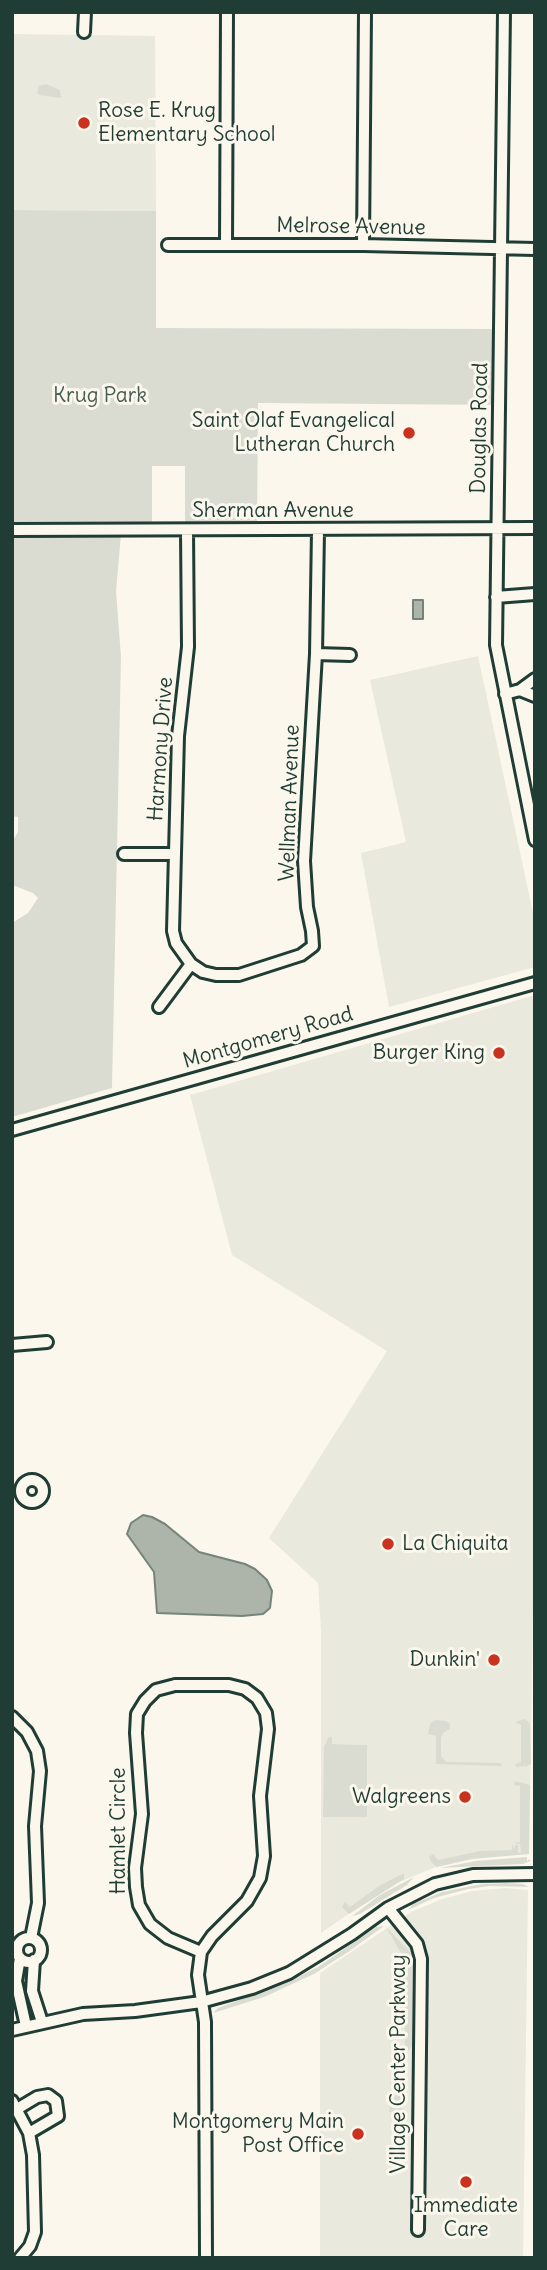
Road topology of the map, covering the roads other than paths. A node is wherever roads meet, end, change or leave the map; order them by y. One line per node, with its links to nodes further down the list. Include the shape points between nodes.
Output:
1 (85, 12): 5 (street)
2 (227, 12): 7 (street)
3 (366, 12): 8 (street)
4 (504, 12): 9 (street, Douglas Road)
5 (85, 32)
6 (168, 245): 7 (street, Melrose Avenue)
7 (226, 245): 8 (street, Melrose Avenue)
8 (363, 245): 9 (street, Melrose Avenue)
9 (501, 249): 10 (street, Melrose Avenue); 12 (street, Douglas Road)
10 (535, 249)
11 (535, 528): 12 (street, Sherman Avenue)
12 (498, 529): 15 (street, Sherman Avenue); 17 (street, Douglas Road)
13 (12, 530): 14 (street, Sherman Avenue)
14 (187, 531): 15 (street, Sherman Avenue); 28 (street, Harmony Drive, via 188,647 178,736)
15 (318, 531): 18 (street, Wellman Avenue)
16 (535, 594): 17 (street)
17 (496, 597): 22 (street, Douglas Road, via 496,645)
18 (316, 654): 19 (street); 29 (street, Wellman Avenue, via 304,860 313,946 301,955 239,975 216,975)
19 (350, 655)
20 (535, 679): 21 (street)
21 (520, 690): 22 (street); 23 (street)
22 (505, 694): 25 (street, Douglas Road)
23 (535, 696)
24 (535, 778): 25 (street)
25 (523, 782): 26 (street, Douglas Road)
26 (535, 840)
27 (124, 854): 28 (street)
28 (175, 854): 29 (street, Harmony Drive, via 173,931)
29 (191, 964): 31 (street)
30 (535, 983): 32 (street, Montgomery Road)
31 (159, 1007)
32 (12, 1130)
33 (47, 1342): 34 (street)
34 (12, 1345)
35 (12, 1480): 36 (street)
36 (23, 1486)
37 (12, 1717): 40 (street, via 37,1751 40,1771 35,1826 38,1903)
38 (535, 1874): 39 (street, via 473,1875 435,1884)
39 (388, 1908): 45 (street, via 289,1973); 51 (street, Village Center Parkway, via 417,1944 421,1959)
40 (31, 1938): 41 (street); 44 (street, via 40,1947)
41 (15, 1944): 43 (street)
42 (201, 1952): 42 (street, Hamlet Circle, via 253,1893 264,1863 260,1796 266,1713 252,1694 229,1685 175,1685 156,1690 137,1714 142,1814 135,1868 139,1905 150,1923 168,1938); 45 (street)
43 (20, 1958): 44 (street); 47 (street, via 16,1981)
44 (34, 1960): 46 (street, via 32,1991)
45 (201, 2002): 46 (street); 53 (street, via 205,2022)
46 (42, 2022): 47 (street)
47 (26, 2026): 48 (street)
48 (12, 2030)
49 (15, 2105): 50 (street); 50 (street, via 37,2096 48,2095 56,2101 58,2116)
50 (29, 2133): 52 (street, via 35,2232)
51 (418, 2231)
52 (20, 2258)
53 (206, 2258)

